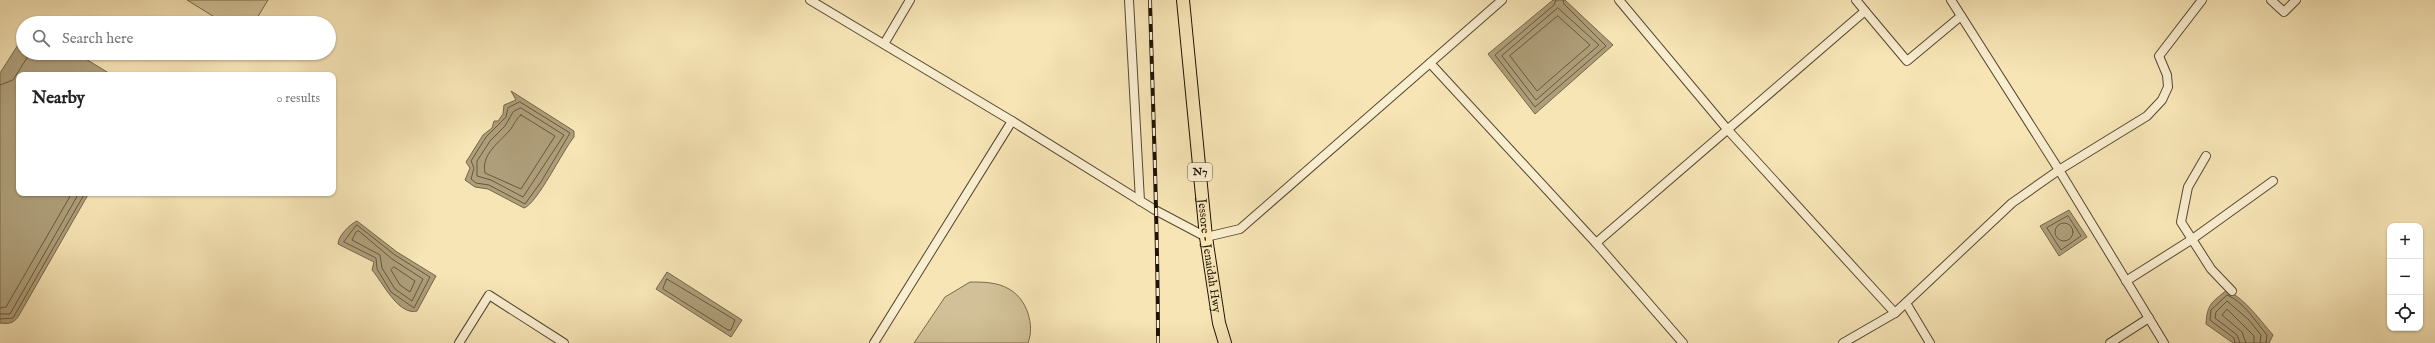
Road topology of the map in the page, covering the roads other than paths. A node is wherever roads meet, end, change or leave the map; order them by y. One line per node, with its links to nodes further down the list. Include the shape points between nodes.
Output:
1 (810, 0): 14 (street)
2 (910, 0): 14 (street)
3 (1129, 0): 21 (street)
4 (1183, 0): 22 (highway, Jessore - Jenaidah Hwy / N7)
5 (1502, 0): 15 (street)
6 (1619, 0): 17 (street)
7 (1856, 0): 12 (street)
8 (1951, 0): 13 (street)
9 (2202, 0): 19 (street, via 2159,56 2167,75 2168,87 2162,100 2147,116)
10 (2271, 0): 11 (street, via 2284,12)
11 (2296, 0)
12 (1865, 11): 13 (street, via 1908,61); 17 (street)
13 (1961, 16): 19 (street)
14 (884, 44): 16 (street)
15 (1430, 63): 22 (street, via 1240,229); 24 (street)
16 (1012, 121): 21 (street); 33 (street)
17 (1727, 128): 24 (street); 28 (street)
18 (2206, 156): 23 (street, via 2188,187 2181,219 2182,226)
19 (2059, 170): 25 (street); 27 (street, via 2012,203)
20 (2273, 182): 23 (street)
21 (1140, 200): 22 (street)
22 (1206, 237): 34 (highway, Jessore - Jenaidah Hwy / N7, via 1218,323)
23 (2191, 240): 25 (street); 26 (street, via 2211,269)
24 (1596, 243): 35 (street)
25 (2126, 282): 29 (street)
26 (2232, 291)
27 (1906, 303): 28 (street); 37 (street)
28 (1895, 313): 36 (street)
29 (2149, 318): 38 (street); 39 (street)
30 (555, 341): 31 (street, via 489,295); 32 (street)
31 (459, 343)
32 (564, 343)
33 (874, 343)
34 (1225, 343)
35 (1683, 343)
36 (1843, 343)
37 (1930, 343)
38 (2110, 343)
39 (2164, 343)

